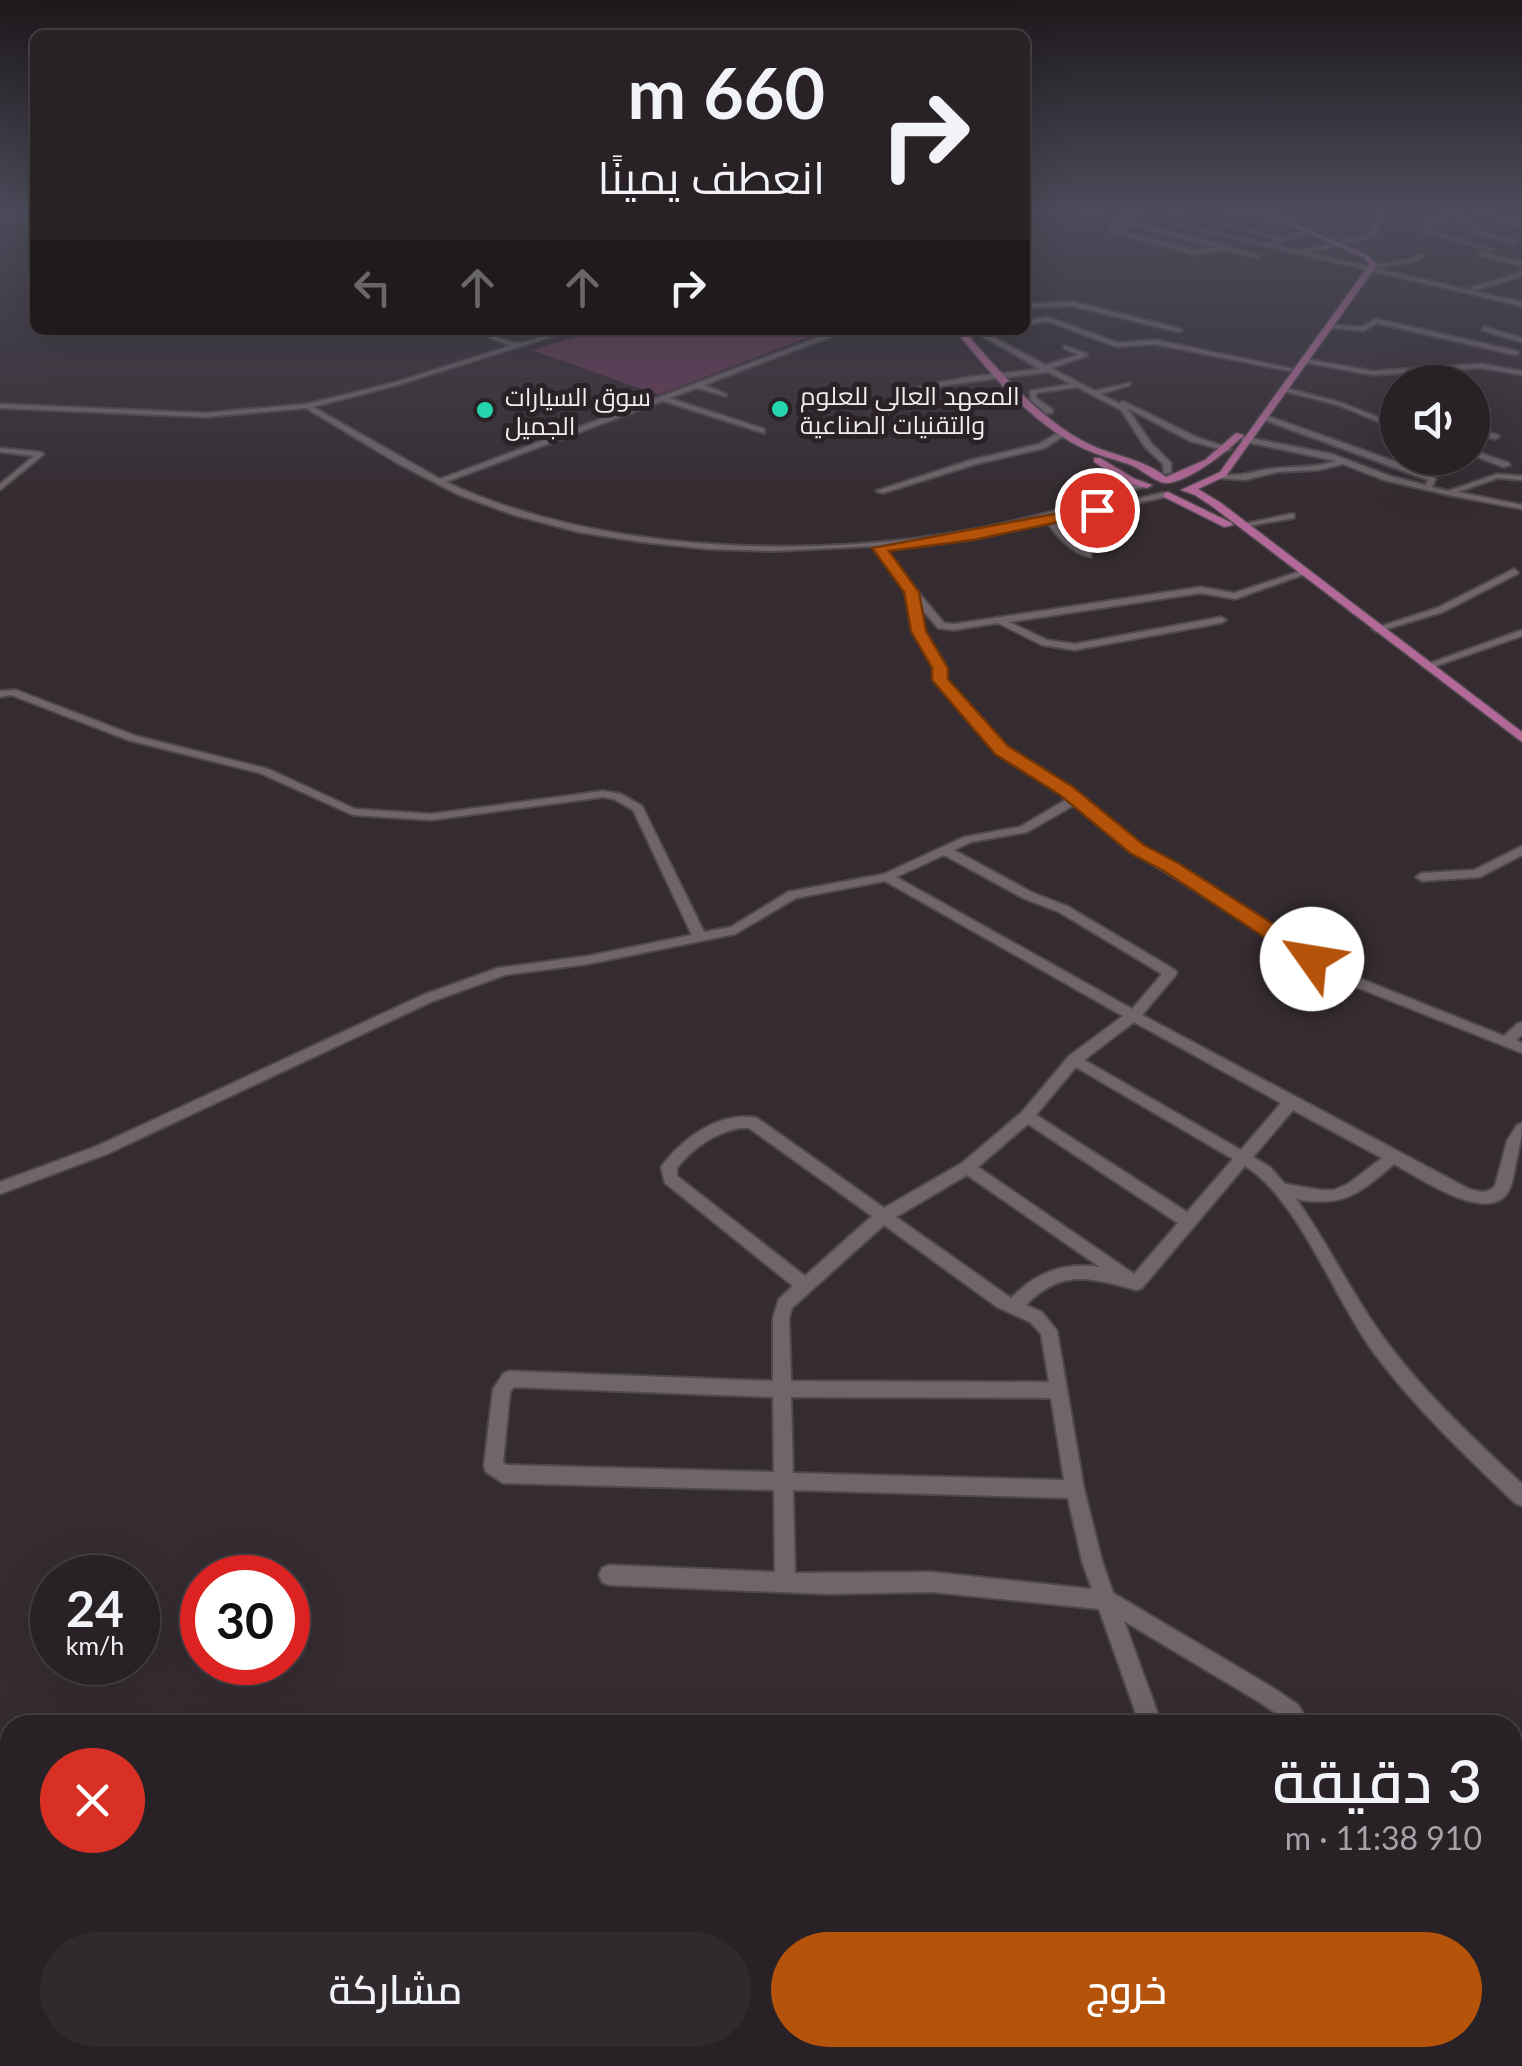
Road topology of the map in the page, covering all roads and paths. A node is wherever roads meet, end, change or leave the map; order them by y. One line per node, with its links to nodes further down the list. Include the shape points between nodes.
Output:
1 (1086, 307): 5 (street)
2 (1338, 307): 23 (main road)
3 (1344, 307): 6 (main road)
4 (1030, 322): 15 (street, via 1047,319 1117,345)
5 (1144, 322): 8 (street); 15 (street, via 1132,330)
6 (1330, 328): 18 (street, via 1363,329 1376,321); 19 (main road)
7 (1484, 328): 14 (street)
8 (1179, 330)
9 (488, 335): 16 (street)
10 (553, 335): 16 (street)
11 (832, 335): 29 (street)
12 (960, 335): 26 (main road)
13 (983, 335): 22 (street)
14 (1522, 340)
15 (1148, 341): 23 (street)
16 (518, 346): 35 (street)
17 (1066, 347): 22 (street, via 1085,355)
18 (1519, 352): 20 (street)
19 (1305, 361): 24 (street); 30 (main road)
20 (1490, 366)
21 (1490, 367): 25 (street)
22 (1045, 368): 26 (street); 28 (street)
23 (1290, 369): 44 (main road)
24 (1380, 372)
25 (1522, 373)
26 (996, 376): 39 (street, via 900,399 873,421); 42 (main road, via 1024,411); 50 (main road, via 1083,446)
27 (1128, 384): 31 (street)
28 (1078, 385): 31 (street); 36 (street, via 1032,392)
29 (699, 386): 32 (street); 33 (street)
30 (1282, 389): 37 (main road); 38 (street)
31 (1098, 393): 44 (street, via 1193,439); 50 (street, via 1129,414 1166,463)
32 (724, 394)
33 (664, 399): 40 (street); 52 (street)
34 (0, 406): 35 (street, via 205,415)
35 (307, 406): 52 (street)
36 (1049, 411)
37 (1262, 416): 44 (main road); 55 (street, via 1427,476)
38 (1380, 420)
39 (876, 429)
40 (761, 431)
41 (1490, 435): 43 (street)
42 (1059, 436): 53 (main road); 57 (street)
43 (1496, 437)
44 (1237, 443): 47 (street); 49 (main road); 50 (main road)
45 (0, 450): 54 (street, via 40,455)
46 (1490, 459): 48 (street)
47 (1343, 461): 49 (street, via 1324,470 1278,470 1242,481); 55 (street)
48 (1506, 465)
49 (1222, 475): 56 (main road); 60 (main road, via 1214,488)
50 (1166, 477): 53 (main road); 56 (main road)
51 (1522, 478): 58 (street, via 1496,476)
52 (440, 482): 66 (street, via 522,514)
53 (1147, 486): 59 (main road); 65 (street)
54 (0, 488)
55 (1428, 488): 58 (street)
56 (1186, 490): 59 (main road); 60 (main road)
57 (880, 491)
58 (1448, 493): 61 (street)
59 (1165, 495): 63 (street); 70 (main road, via 1235,528)
60 (1217, 505): 64 (main road)
61 (1522, 507)
62 (1291, 516): 64 (street)
63 (1050, 520): 65 (street); 68 (street)
64 (1242, 525): 70 (main road)
65 (971, 534): 66 (street, via 825,547); 67 (street)
66 (668, 542): 67 (street, via 750,552)
67 (879, 548): 71 (street)
68 (1088, 556)
69 (1514, 572): 74 (street, via 1440,610)
70 (1304, 575): 73 (street, via 1235,596 1201,590); 74 (main road)
71 (912, 592): 73 (street, via 944,627); 79 (street, via 918,631 944,686 1006,754)
72 (1221, 620): 73 (street, via 1076,647 1046,643)
73 (1001, 622)
74 (1377, 630): 76 (main road)
75 (1522, 633): 76 (street)
76 (1427, 666): 78 (main road)
77 (0, 694): 84 (street, via 12,692 132,738 264,771 353,812 431,817 617,796 638,808)
78 (1522, 738)
79 (1076, 798): 80 (street, via 1023,830); 87 (street, via 1137,849 1346,978)
80 (943, 849): 83 (street); 85 (street, via 1170,973)
81 (1522, 850): 82 (street, via 1476,874)
82 (1422, 876)
83 (887, 877): 84 (street, via 802,892 746,925); 85 (street)
84 (700, 938): 96 (street, via 504,971 352,1030 192,1110)
85 (1135, 1014): 89 (street); 90 (street)
86 (1522, 1027): 87 (street)
87 (1507, 1042): 88 (street)
88 (1522, 1048)
89 (1074, 1060): 91 (street); 93 (street)
90 (1290, 1103): 93 (street); 94 (street)
91 (1027, 1116): 95 (street); 99 (street)
92 (1522, 1130): 94 (street, via 1512,1144 1509,1184 1494,1199 1466,1195)
93 (1244, 1156): 97 (street); 99 (street)
94 (1393, 1157): 97 (street, via 1333,1199)
95 (967, 1166): 98 (street); 100 (street)
96 (0, 1188)
97 (1284, 1190): 107 (street, via 1362,1322 1414,1392)
98 (882, 1217): 101 (street); 101 (street, via 752,1122 724,1124 677,1155 668,1167 670,1179); 102 (street)
99 (1188, 1221): 100 (street)
100 (1136, 1282): 102 (street, via 1081,1268 1029,1288)
101 (806, 1288): 103 (street, via 785,1304 781,1318)
102 (1012, 1307): 104 (street, via 1049,1331)
103 (782, 1389): 104 (street); 105 (street); 105 (street, via 510,1378 502,1389 492,1456 503,1474)
104 (1060, 1390): 106 (street)
105 (783, 1478): 106 (street); 109 (street)
106 (1076, 1488): 110 (street)
107 (1522, 1497)
108 (610, 1575): 109 (street)
109 (785, 1582): 110 (street, via 932,1582)
110 (1107, 1600): 111 (street); 112 (street)
111 (1147, 1715)
112 (1294, 1715)

